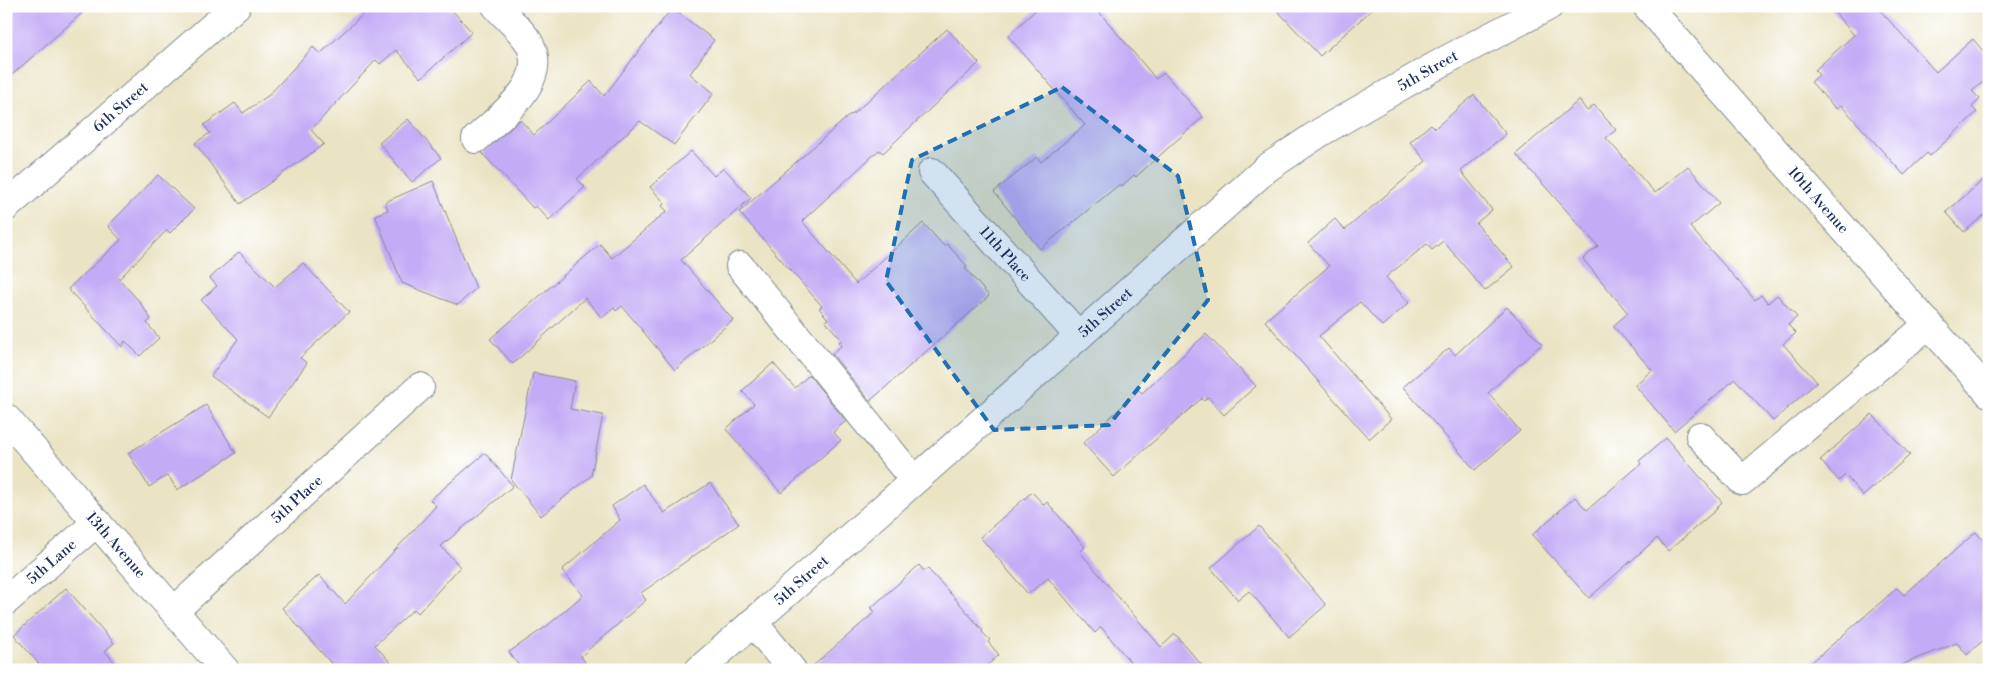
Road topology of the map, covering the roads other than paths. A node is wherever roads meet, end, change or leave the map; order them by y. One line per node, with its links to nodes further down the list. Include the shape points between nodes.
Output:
1 (236, 6): 7 (street, 6th Street)
2 (496, 6): 5 (street, via 528,41 535,61 533,77 520,96)
3 (1548, 6): 10 (street, 5th Street, via 1320,132 1267,168)
4 (1647, 6): 9 (street, 10th Avenue)
5 (476, 139)
6 (932, 172): 10 (street, 11th Place)
7 (6, 207)
8 (740, 266): 15 (street)
9 (1928, 324): 12 (street, 10th Avenue); 14 (street, via 1742,481)
10 (1079, 336): 15 (street, 5th Street)
11 (420, 387): 18 (street, 5th Place)
12 (1989, 393)
13 (6, 418): 16 (street, 13th Avenue)
14 (1700, 436)
15 (914, 480): 19 (street, 5th Street)
16 (97, 522): 17 (street, 5th Lane); 18 (street, 13th Avenue)
17 (6, 601)
18 (174, 611): 20 (street, 13th Avenue)
19 (753, 622): 21 (street, 5th Street); 22 (street)
20 (225, 670)
21 (699, 670)
22 (792, 670)

